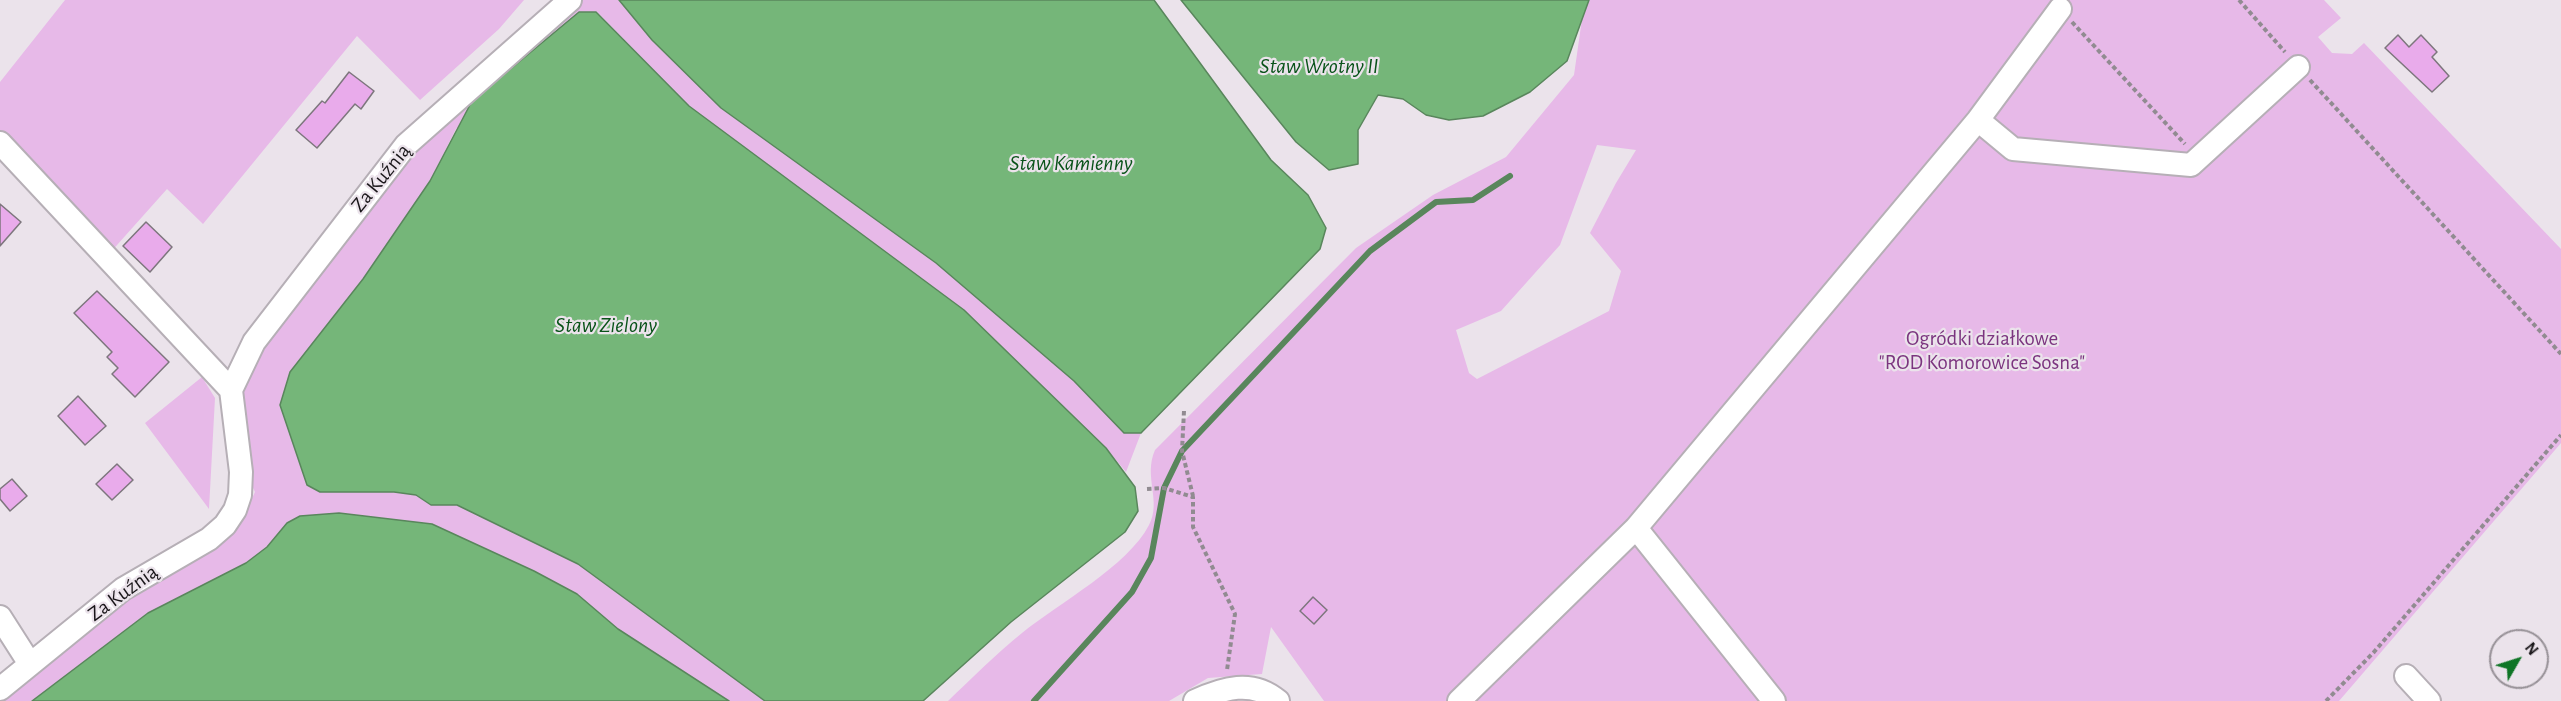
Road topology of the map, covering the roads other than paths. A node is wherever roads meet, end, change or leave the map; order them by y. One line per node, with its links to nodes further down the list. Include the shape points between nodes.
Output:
1 (570, 0): 6 (street, Za Kuźnią, via 406,146 254,342)
2 (2060, 9): 4 (street)
3 (2298, 67): 4 (street, via 2191,165 2013,149)
4 (1978, 120): 7 (street)
5 (0, 143): 6 (street)
6 (231, 390): 9 (street, Za Kuźnią, via 241,472 238,502 225,525 209,539 123,589)
7 (1636, 528): 14 (street); 15 (street)
8 (0, 617): 9 (street)
9 (30, 664): 11 (street, Za Kuźnią)
10 (2406, 676): 16 (street)
11 (0, 689)
12 (1195, 701): 13 (street, via 1224,688 1264,690)
13 (1278, 701)
14 (1459, 701)
15 (1774, 701)
16 (2429, 701)

